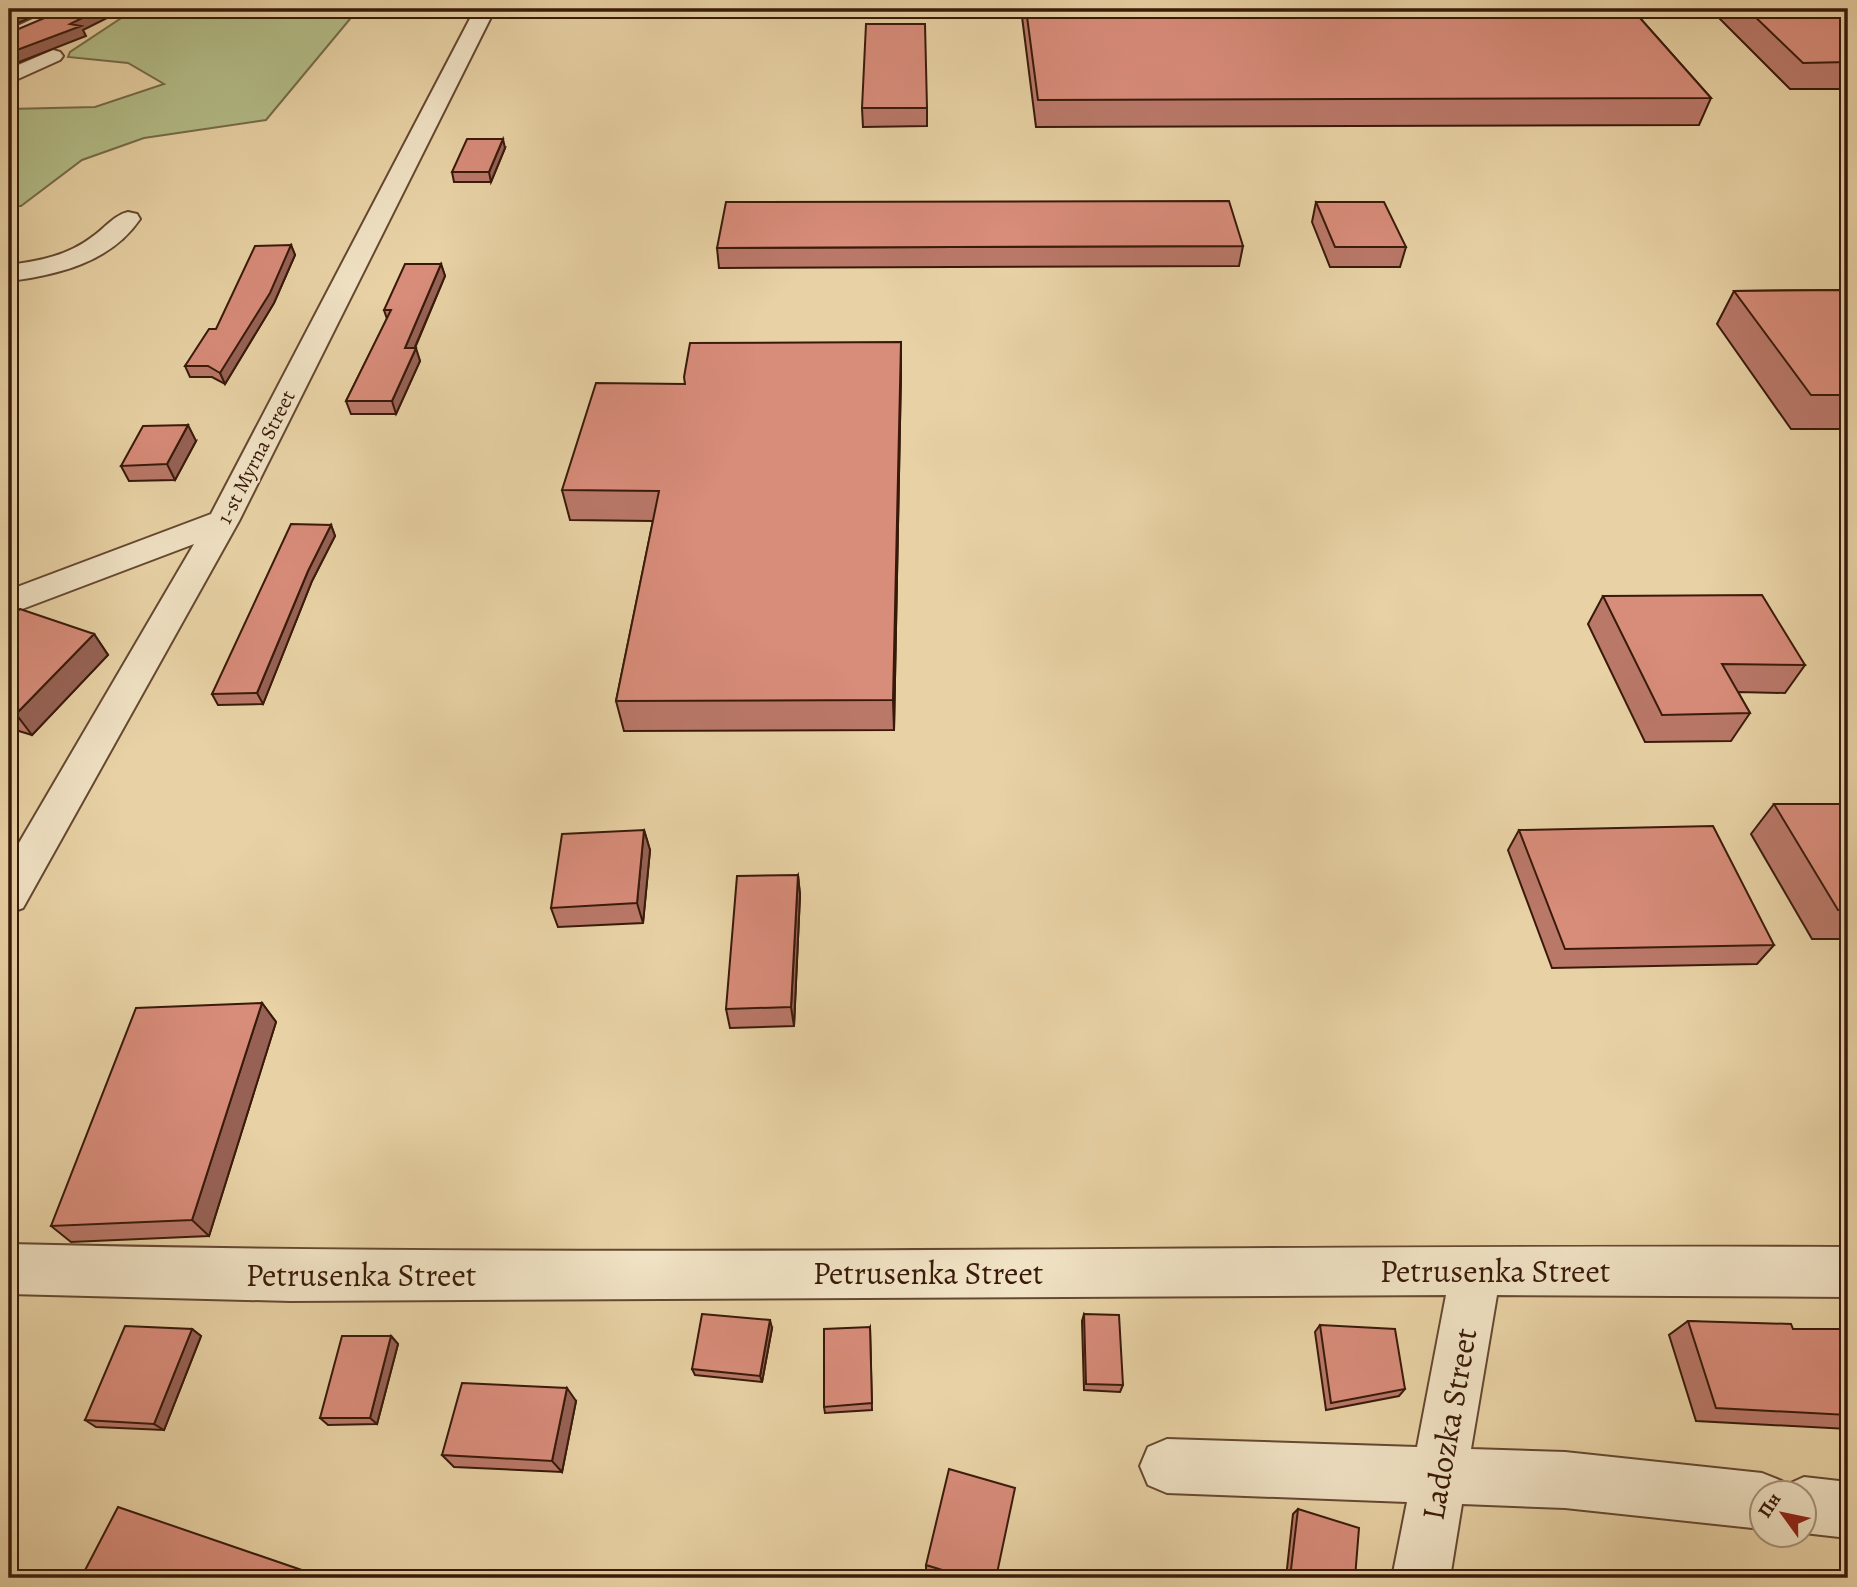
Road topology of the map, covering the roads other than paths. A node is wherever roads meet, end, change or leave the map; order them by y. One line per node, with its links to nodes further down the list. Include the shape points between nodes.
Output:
1 (38, 9): 3 (street, via 51,18)
2 (485, 9): 8 (street, 1-st Myrna Street)
3 (9, 38)
4 (53, 56): 5 (street)
5 (9, 77)
6 (128, 219): 7 (street, via 106,242 77,260 52,269)
7 (9, 274)
8 (223, 522): 9 (street); 10 (street, 1-st Myrna Street)
9 (9, 603)
10 (9, 896)
11 (9, 1269): 12 (street, Petrusenka Street, via 291,1276)
12 (1476, 1270): 13 (street, Petrusenka Street); 15 (street, Ladozka Street)
13 (1848, 1272)
14 (1167, 1466): 15 (street)
15 (1439, 1476): 16 (street, via 1565,1480); 19 (street, Ladozka Street)
16 (1748, 1500)
17 (1818, 1507): 18 (street)
18 (1848, 1510)
19 (1421, 1578)

